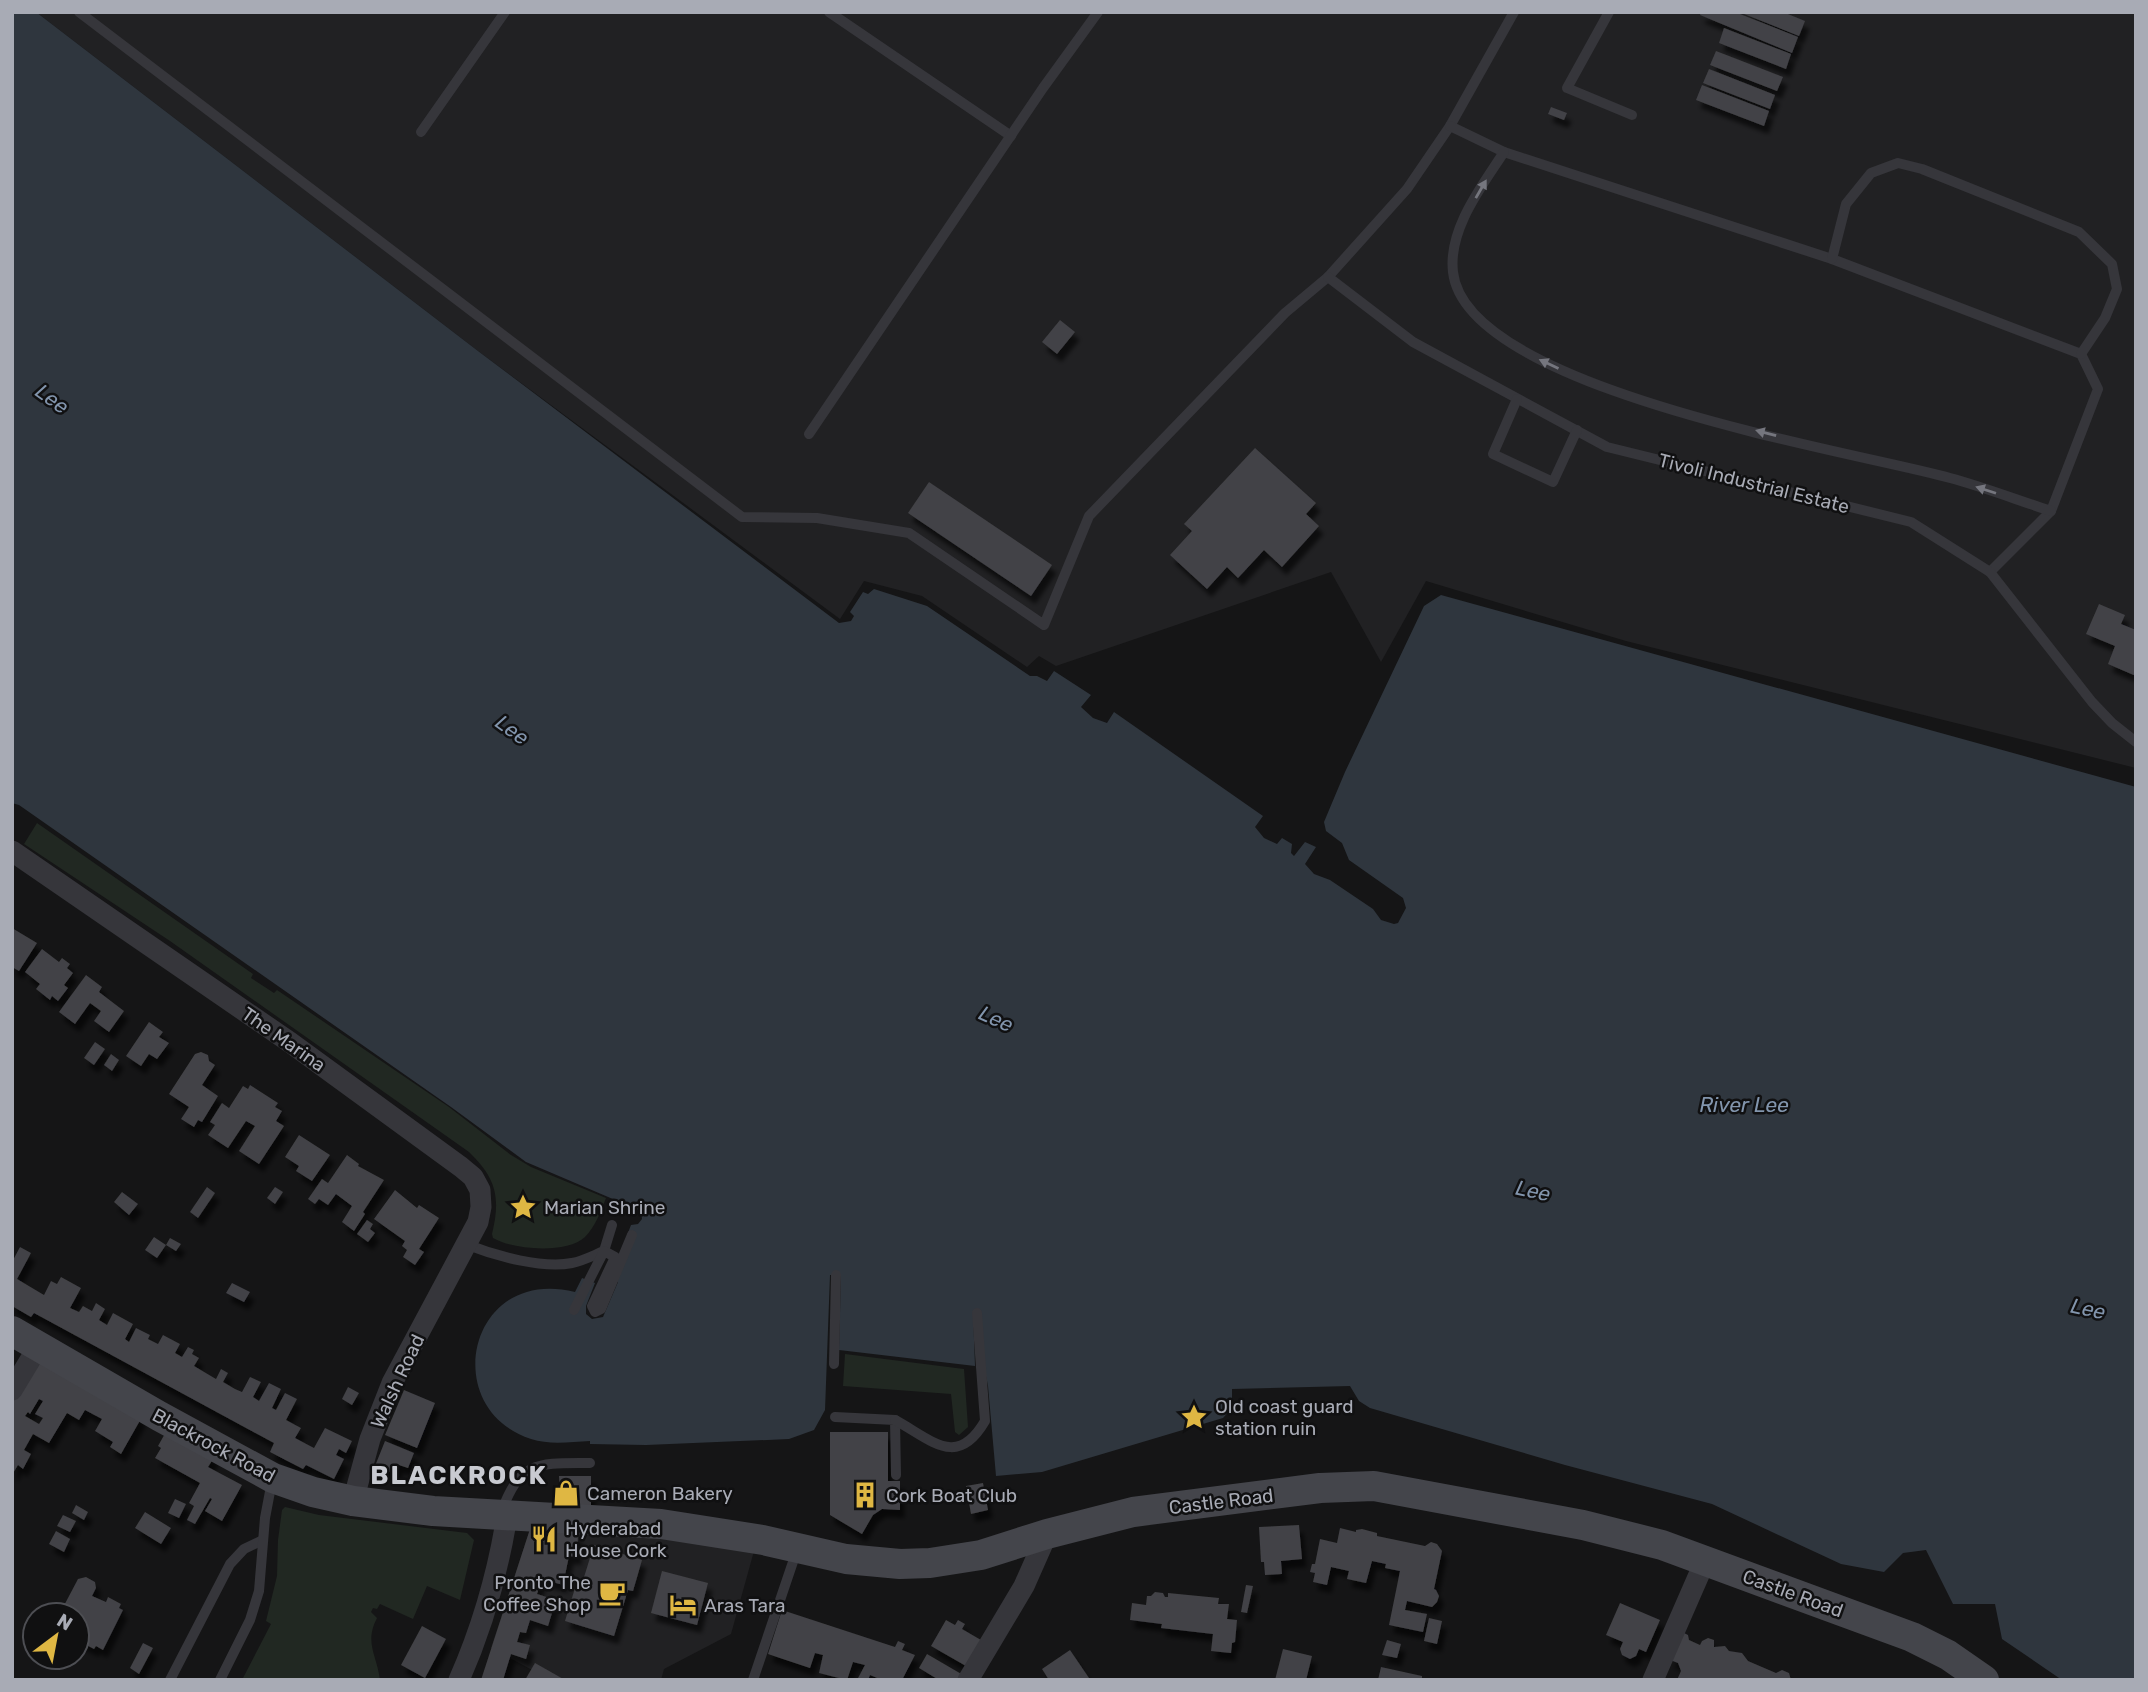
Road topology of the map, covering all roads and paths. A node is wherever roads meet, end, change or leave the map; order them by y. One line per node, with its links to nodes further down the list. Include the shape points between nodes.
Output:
1 (79, 12): 13 (lane, via 742,517 817,518 909,533 1044,625 1089,516 1285,313)
2 (505, 12): 9 (lane)
3 (829, 12): 10 (lane)
4 (1098, 12): 10 (lane)
5 (1514, 12): 8 (lane)
6 (1609, 12): 7 (lane, via 1567,88)
7 (1632, 115)
8 (1450, 126): 11 (lane); 13 (lane, via 1407,189)
9 (421, 132)
10 (1011, 136): 17 (lane)
11 (1504, 152): 12 (lane); 18 (lane, one-way to 11, via 1951,478 1663,407 1581,378 1494,333 1462,295 1453,271 1454,249 1477,194)
12 (1832, 259): 14 (lane); 14 (lane, via 1846,204 1871,173 1898,163 1922,169 2080,233 2112,264 2117,289 2105,318)
13 (1328, 277): 15 (lane, Tivoli Industrial Estate, via 1413,342)
14 (2081, 354): 18 (lane, via 2098,389)
15 (1517, 399): 16 (lane, Tivoli Industrial Estate); 16 (lane, via 1493,454 1553,482)
16 (1577, 430): 19 (lane, Tivoli Industrial Estate, via 1608,447 1911,522)
17 (809, 434)
18 (2051, 511): 19 (lane)
19 (1990, 572): 20 (lane, Tivoli Industrial Estate, via 2092,702)
20 (2136, 742)
21 (12, 851): 24 (street, The Marina, via 291,1043 461,1167 480,1190 478,1222)
22 (612, 1224): 25 (lane)
23 (632, 1235): 25 (lane, via 601,1309 595,1312 592,1306 615,1257)
24 (468, 1245): 25 (lane, via 550,1264 572,1263); 26 (street, The Marina)
25 (604, 1251): 28 (lane)
26 (456, 1267): 39 (street, Walsh Road, via 392,1383)
27 (836, 1275): 32 (lane)
28 (574, 1310)
29 (977, 1313): 35 (lane, via 985,1421 980,1430 960,1447 948,1449)
30 (12, 1331): 31 (main road, Blackrock Road)
31 (38, 1347): 33 (street); 38 (main road, Blackrock Road)
32 (834, 1364)
33 (12, 1390)
34 (835, 1417): 35 (lane)
35 (895, 1420): 37 (lane)
36 (590, 1463): 41 (lane, via 544,1464 529,1470 513,1484)
37 (896, 1475)
38 (273, 1478): 39 (main road, Blackrock Road); 43 (lane)
39 (353, 1501): 40 (main road, Blackrock Road)
40 (433, 1511): 41 (main road, Castle Road)
41 (503, 1516): 44 (main road, Castle Road, via 661,1524); 48 (street, via 489,1595)
42 (1047, 1534): 44 (main road, Castle Road, via 981,1555 930,1563 867,1562); 45 (main road, Castle Road, via 1133,1512 1357,1485 1623,1534); 50 (street, via 1024,1586)
43 (263, 1539): 46 (lane, via 244,1549 230,1564); 47 (lane, via 259,1591)
44 (797, 1547): 49 (lane)
45 (1705, 1561): 51 (street); 52 (main road, Castle Road, via 1912,1637)
46 (170, 1680)
47 (220, 1680)
48 (459, 1680)
49 (753, 1680)
50 (968, 1680)
51 (1653, 1680)
52 (1984, 1680)

